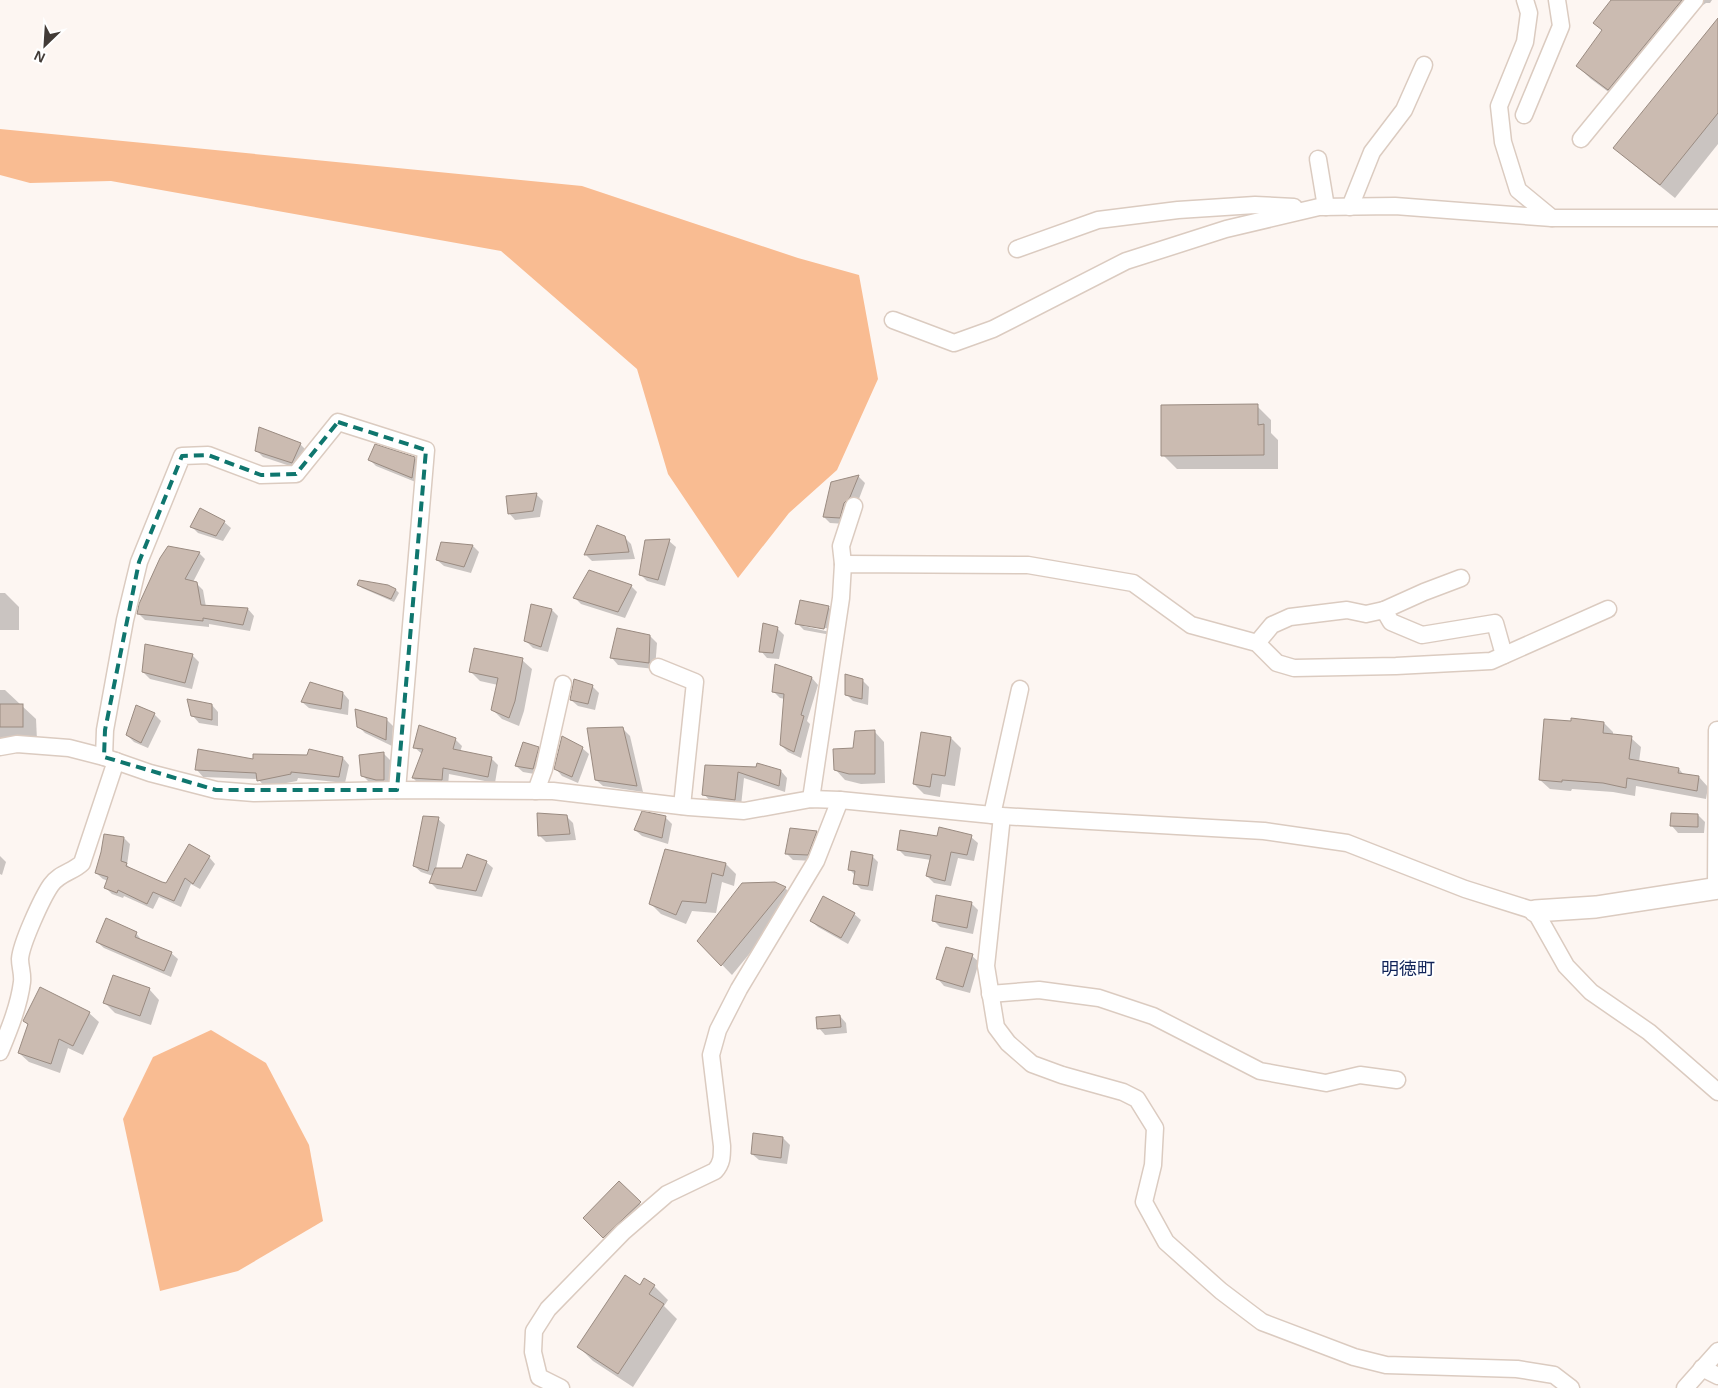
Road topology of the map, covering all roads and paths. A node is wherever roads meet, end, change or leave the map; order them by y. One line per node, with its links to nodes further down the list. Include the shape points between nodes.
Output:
1 (1525, 0): 10 (street, via 1529,13 1525,42 1499,106 1503,142 1518,190)
2 (1557, 0): 5 (street, via 1561,26)
3 (1695, 0): 6 (street)
4 (1424, 65): 9 (street, via 1404,110 1372,152)
5 (1524, 115)
6 (1581, 139)
7 (1318, 159): 8 (street)
8 (1322, 207): 9 (street); 12 (street, via 1255,205 1098,220); 13 (street, via 1226,228 1126,261 993,330 954,343)
9 (1350, 207): 10 (street, via 1395,206)
10 (1552, 218): 11 (street)
11 (1718, 218)
12 (1018, 249)
13 (893, 320)
14 (854, 506): 15 (street, via 841,546)
15 (843, 564): 19 (street, via 1028,564 1133,583 1192,625); 29 (street, via 841,598)
16 (1461, 578): 18 (street)
17 (1608, 609): 20 (street)
18 (1384, 610): 19 (street, via 1366,614 1347,610 1290,617 1272,625); 20 (street, via 1391,622 1422,635 1495,623)
19 (1258, 643): 20 (street, via 1277,663 1294,668 1491,661)
20 (1504, 655)
21 (658, 667): 31 (street, via 695,682)
22 (563, 684): 28 (street)
23 (1020, 690): 32 (street)
24 (1718, 730): 33 (street)
25 (0, 747): 26 (street, via 17,744 69,748)
26 (110, 759): 27 (street, via 216,790 254,793); 27 (street, via 104,730 125,620 139,562 182,456 208,455 262,475 296,474 338,422 426,450); 36 (street, via 82,863 51,884 35,915 21,954 20,990)
27 (397, 790): 28 (street)
28 (536, 791): 31 (street)
29 (811, 799): 30 (street); 31 (street, via 744,811)
30 (840, 800): 32 (street); 42 (street, via 816,861 738,989 718,1030 711,1054 722,1137 720,1166 667,1194 622,1232 548,1309 534,1332 533,1352 539,1378)
31 (682, 806)
32 (997, 816): 34 (street, via 1264,831 1347,843 1465,889); 35 (street, via 986,966)
33 (1717, 888): 34 (street, via 1596,908)
34 (1535, 911): 38 (street, via 1566,966 1591,992 1649,1032)
35 (990, 994): 37 (street, via 1039,990 1099,998 1153,1016 1260,1071 1326,1083 1360,1075); 43 (street, via 996,1027 1008,1043 1032,1064 1137,1098 1155,1128 1153,1165 1144,1202 1166,1242 1262,1322 1386,1366 1517,1369 1554,1375)
36 (0, 1052)
37 (1397, 1080)
38 (1718, 1092)
39 (1718, 1351): 40 (street)
40 (1702, 1368): 41 (street); 44 (street)
41 (1718, 1376)
42 (562, 1388)
43 (1570, 1388)
44 (1685, 1388)

